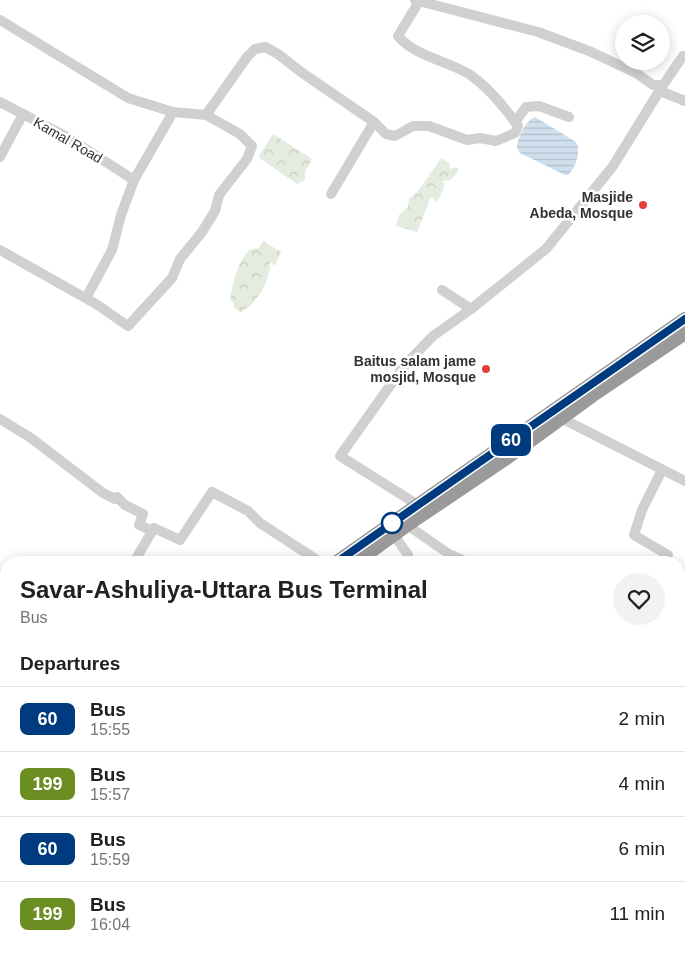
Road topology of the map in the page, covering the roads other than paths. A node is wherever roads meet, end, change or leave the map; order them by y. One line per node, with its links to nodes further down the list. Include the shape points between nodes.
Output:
1 (418, 0): 4 (street, via 538,32 589,51); 12 (street, via 398,36 413,50 468,74 493,94)
2 (0, 20): 7 (street, via 128,98)
3 (684, 55): 4 (street)
4 (662, 88): 5 (street); 19 (street, via 613,166 546,249)
5 (685, 101)
6 (0, 102): 8 (street, Kamal Road)
7 (173, 112): 9 (street); 14 (street)
8 (23, 114): 13 (street); 14 (street, Kamal Road, via 67,137)
9 (206, 116): 11 (street, via 247,57 256,48 265,47); 18 (street, via 240,134 252,146 219,196 215,211 202,232 180,259 172,278 128,326)
10 (569, 117): 12 (street, via 540,106 526,107)
11 (374, 122): 12 (street, via 386,134 395,136 413,126 429,126 466,140 496,141 515,133 518,126); 15 (street)
12 (515, 122)
13 (0, 157)
14 (134, 180): 18 (street, via 120,215 112,250)
15 (331, 194)
16 (0, 250): 18 (street)
17 (442, 290): 19 (street)
18 (86, 298)
19 (471, 309): 26 (street, via 433,336 404,366 340,456)
20 (685, 319): 26 (highway)
21 (685, 333): 22 (highway)
22 (561, 418): 24 (street); 27 (highway)
23 (0, 419): 28 (street, via 103,493 117,497 143,514 139,525)
24 (662, 470): 25 (street); 30 (street, via 634,534)
25 (685, 481)
26 (418, 505): 33 (highway)
27 (407, 525): 29 (highway); 36 (street)
28 (153, 530): 31 (street); 32 (street, via 180,540 212,492 248,512)
29 (394, 535): 34 (highway); 35 (street)
30 (668, 555)
31 (138, 556)
32 (311, 556)
33 (346, 556)
34 (364, 556)
35 (408, 556)
36 (454, 556)

